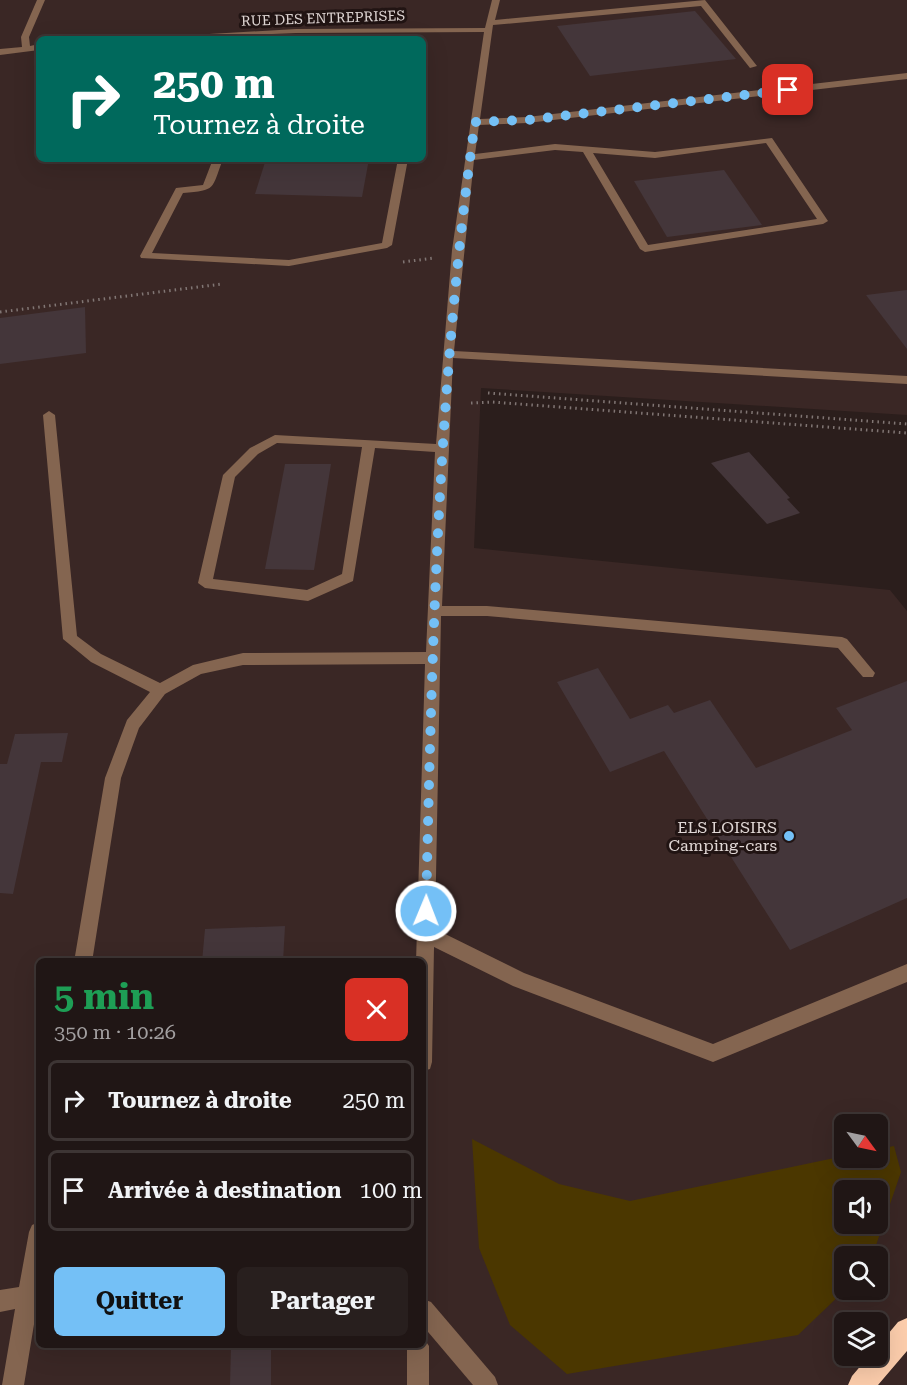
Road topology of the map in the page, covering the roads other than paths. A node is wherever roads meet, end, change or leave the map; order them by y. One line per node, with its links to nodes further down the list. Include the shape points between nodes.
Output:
1 (41, 0): 8 (street, via 25,37)
2 (496, 0): 4 (street)
3 (702, 1): 4 (street, RUE DES ENTREPRISES); 10 (street)
4 (489, 27): 5 (street, RUE DES ENTREPRISES); 12 (street)
5 (349, 35): 6 (street, RUE DES ENTREPRISES)
6 (302, 36)
7 (36, 47): 8 (street)
8 (26, 48): 9 (street)
9 (0, 52)
10 (753, 66)
11 (907, 76): 12 (street, via 527,120)
12 (475, 122): 14 (street)
13 (586, 149): 13 (street, via 655,155 769,140 823,221 645,249); 14 (street, via 555,147)
14 (470, 158): 17 (street)
15 (217, 162): 16 (street, via 207,188 179,190 145,256 289,263 387,245)
16 (403, 162)
17 (448, 354): 18 (street); 21 (street)
18 (907, 380)
19 (49, 416): 25 (street, via 70,639 96,658)
20 (369, 443): 20 (street, via 276,439 254,451 229,475 205,583 308,596 348,577); 21 (street)
21 (442, 449): 22 (street)
22 (435, 611): 23 (street); 24 (street, via 487,611 842,643)
23 (432, 658): 25 (street, via 243,659 198,669); 26 (street)
24 (868, 673)
25 (160, 690): 27 (street, via 132,725 113,778)
26 (426, 934): 28 (street); 29 (street, via 519,980 713,1053)
27 (84, 958)
28 (425, 958)
29 (907, 974)
30 (36, 1249): 31 (street)
31 (28, 1296): 32 (street); 36 (street)
32 (0, 1301)
33 (426, 1313): 38 (street)
34 (907, 1330): 39 (highway)
35 (418, 1348): 37 (street)
36 (13, 1385)
37 (418, 1385)
38 (488, 1385)
39 (861, 1385)

